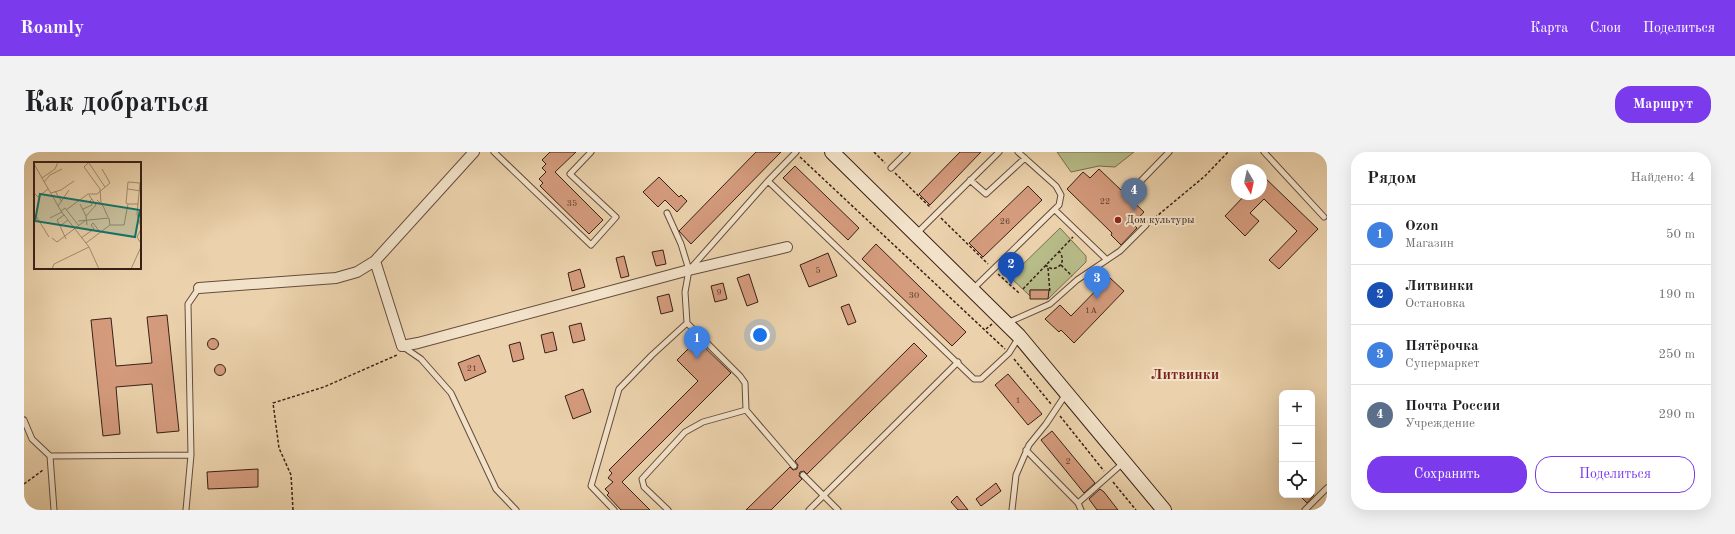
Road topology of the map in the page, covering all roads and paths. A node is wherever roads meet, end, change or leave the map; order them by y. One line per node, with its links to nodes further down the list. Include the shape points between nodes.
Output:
1 (474, 152): 28 (street)
2 (494, 152): 3 (lane, via 591,245 616,217 570,174)
3 (591, 152)
4 (796, 152): 16 (lane); 44 (path)
5 (832, 152): 24 (street)
6 (874, 152): 14 (path)
7 (907, 152): 14 (lane)
8 (999, 152): 15 (lane)
9 (1018, 152): 13 (lane)
10 (1169, 152): 17 (lane)
11 (1228, 152): 22 (path, via 1205,176)
12 (1264, 152): 21 (lane)
13 (1025, 158): 15 (lane, via 986,194); 18 (lane, via 1056,186 1060,195 1059,205)
14 (890, 168): 20 (path)
15 (970, 180): 20 (lane)
16 (768, 181): 32 (lane); 45 (lane)
17 (1138, 184)
18 (1054, 210): 23 (lane); 33 (lane)
19 (667, 213): 32 (lane)
20 (936, 213): 24 (lane); 33 (path)
21 (1324, 216)
22 (1146, 225): 27 (lane, via 1120,251)
23 (1078, 232): 26 (path); 27 (lane)
24 (915, 235): 37 (street)
25 (787, 247): 32 (street)
26 (1059, 250): 29 (path); 30 (path, via 1063,256)
27 (1106, 259): 34 (lane)
28 (375, 261): 35 (street, via 357,272 336,278); 43 (street)
29 (1045, 265): 31 (path); 36 (path)
30 (1061, 265): 31 (path, via 1057,268); 34 (path)
31 (1048, 268): 39 (path)
32 (689, 270): 40 (lane, via 685,292); 43 (street)
33 (994, 270): 37 (lane); 38 (path)
34 (1077, 280): 39 (lane)
35 (199, 288): 51 (lane, via 188,304)
36 (1023, 288)
37 (972, 290): 41 (street)
38 (1019, 293)
39 (1050, 304): 41 (lane)
40 (687, 322): 47 (lane, via 745,383); 66 (lane, via 619,389 591,486)
41 (1006, 323): 42 (street)
42 (1019, 336): 44 (lane); 46 (street)
43 (402, 346): 64 (path, via 397,355 324,387 273,403 279,448 291,475); 65 (lane, via 421,359 451,393 496,489)
44 (1009, 353): 45 (lane, via 977,380); 48 (path)
45 (958, 362): 60 (lane)
46 (1067, 393): 48 (lane); 53 (street)
47 (746, 410): 55 (lane); 67 (lane, via 702,422 685,432 642,479 644,487)
48 (1055, 410): 50 (lane); 57 (path)
49 (24, 420): 52 (lane, via 32,439)
50 (1026, 450): 61 (lane); 70 (lane, via 1016,475)
51 (191, 455): 52 (lane); 63 (lane)
52 (50, 456): 54 (lane)
53 (1124, 462): 57 (lane); 73 (street)
54 (50, 464): 58 (path); 62 (lane)
55 (794, 466)
56 (803, 475): 60 (lane)
57 (1107, 476): 61 (lane); 72 (path)
58 (24, 484)
59 (1327, 488): 74 (lane)
60 (824, 496): 68 (lane); 69 (lane)
61 (1078, 503): 71 (lane)
62 (54, 510)
63 (186, 510)
64 (293, 510)
65 (516, 510)
66 (614, 510)
67 (668, 510)
68 (809, 510)
69 (838, 510)
70 (1012, 510)
71 (1081, 510)
72 (1136, 510)
73 (1164, 510)
74 (1305, 510)

